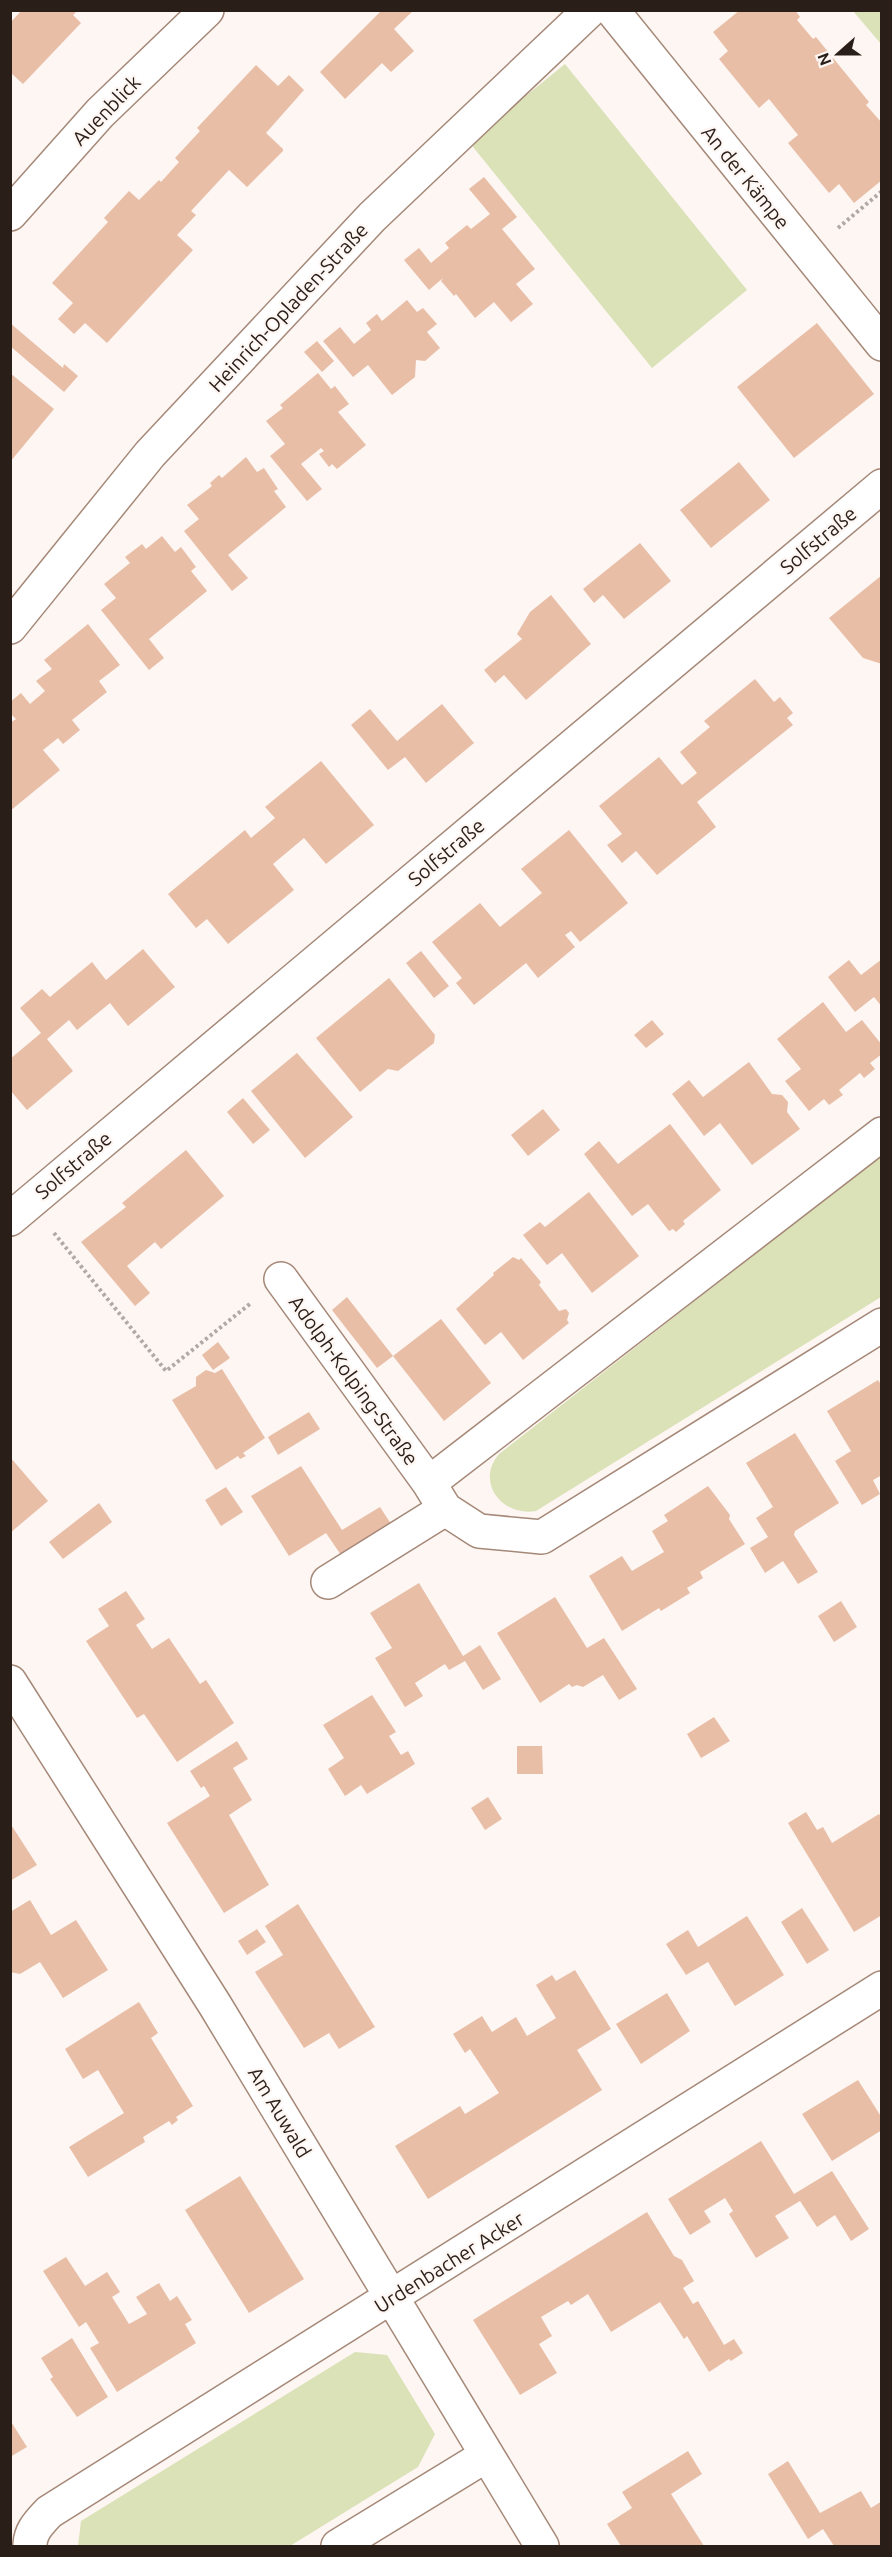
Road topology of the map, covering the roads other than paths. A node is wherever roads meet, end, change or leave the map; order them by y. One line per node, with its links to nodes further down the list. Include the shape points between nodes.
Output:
1 (207, 10): 4 (street, Auenblick, via 100,113)
2 (590, 10): 7 (street, Heinrich-Opladen-Straße, via 364,225 150,454)
3 (612, 10): 5 (street, An der Kämpe)
4 (10, 214)
5 (882, 344)
6 (882, 486): 9 (street, Solfstraße)
7 (10, 627)
8 (882, 1134): 12 (street, Adolph-Kolping-Straße)
9 (16, 1201)
10 (281, 1279): 12 (street, Adolph-Kolping-Straße)
11 (882, 1325): 12 (street, Adolph-Kolping-Straße, via 542,1537 479,1531)
12 (437, 1496): 13 (street, Adolph-Kolping-Straße)
13 (328, 1582)
14 (10, 1682): 16 (street, Am Auwald, via 209,1995)
15 (882, 1988): 16 (street, Urdenbacher Acker)
16 (393, 2297): 17 (street, Am Auwald); 18 (street, Urdenbacher Acker, via 49,2512 30,2537)
17 (487, 2455): 19 (street); 20 (street, Am Auwald)
18 (30, 2547)
19 (338, 2547)
20 (542, 2547)

